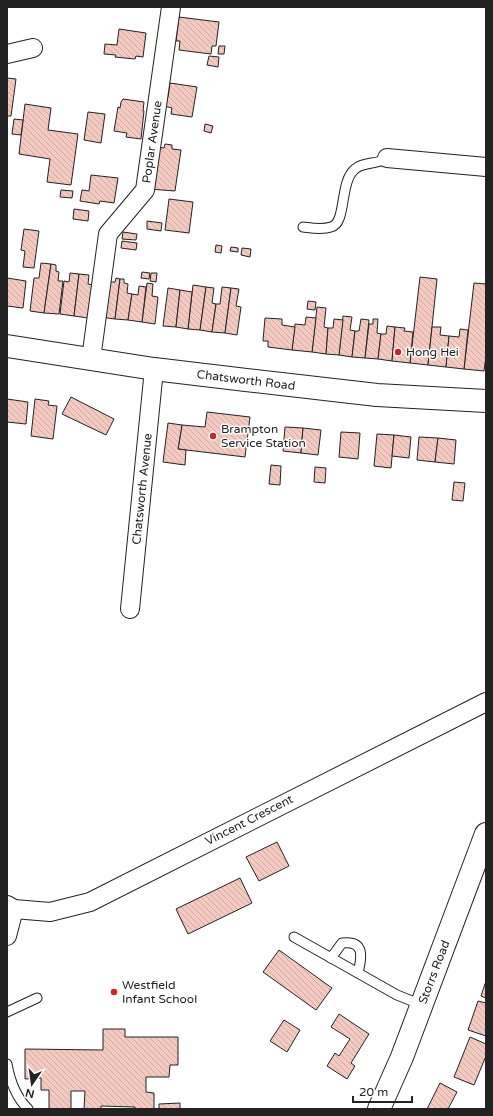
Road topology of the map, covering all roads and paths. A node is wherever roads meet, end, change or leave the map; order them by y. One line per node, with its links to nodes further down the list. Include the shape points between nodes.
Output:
1 (171, 7): 8 (street, Poplar Avenue, via 145,190 108,234)
2 (33, 48): 3 (street)
3 (7, 54)
4 (387, 158): 5 (street); 6 (lane, via 382,162 354,169 346,183 337,224 322,228)
5 (486, 167)
6 (303, 227)
7 (7, 346): 8 (main road, Chatsworth Road)
8 (90, 359): 9 (main road, Chatsworth Road)
9 (154, 369): 10 (main road, Chatsworth Road, via 377,395); 11 (street, Chatsworth Avenue)
10 (486, 401)
11 (130, 609)
12 (486, 702): 14 (street, Vincent Crescent, via 90,902 50,912)
13 (486, 834): 20 (main road, Storrs Road)
14 (11, 907): 15 (street)
15 (7, 936)
16 (294, 938): 17 (lane)
17 (331, 958): 18 (lane); 18 (lane, via 342,943 354,944 359,947 361,953)
18 (358, 972): 20 (lane, via 397,995)
19 (38, 998): 21 (lane)
20 (422, 1005): 24 (main road, Storrs Road, via 402,1058)
21 (7, 1012)
22 (7, 1064): 23 (lane, via 16,1096)
23 (28, 1109)
24 (378, 1109)

